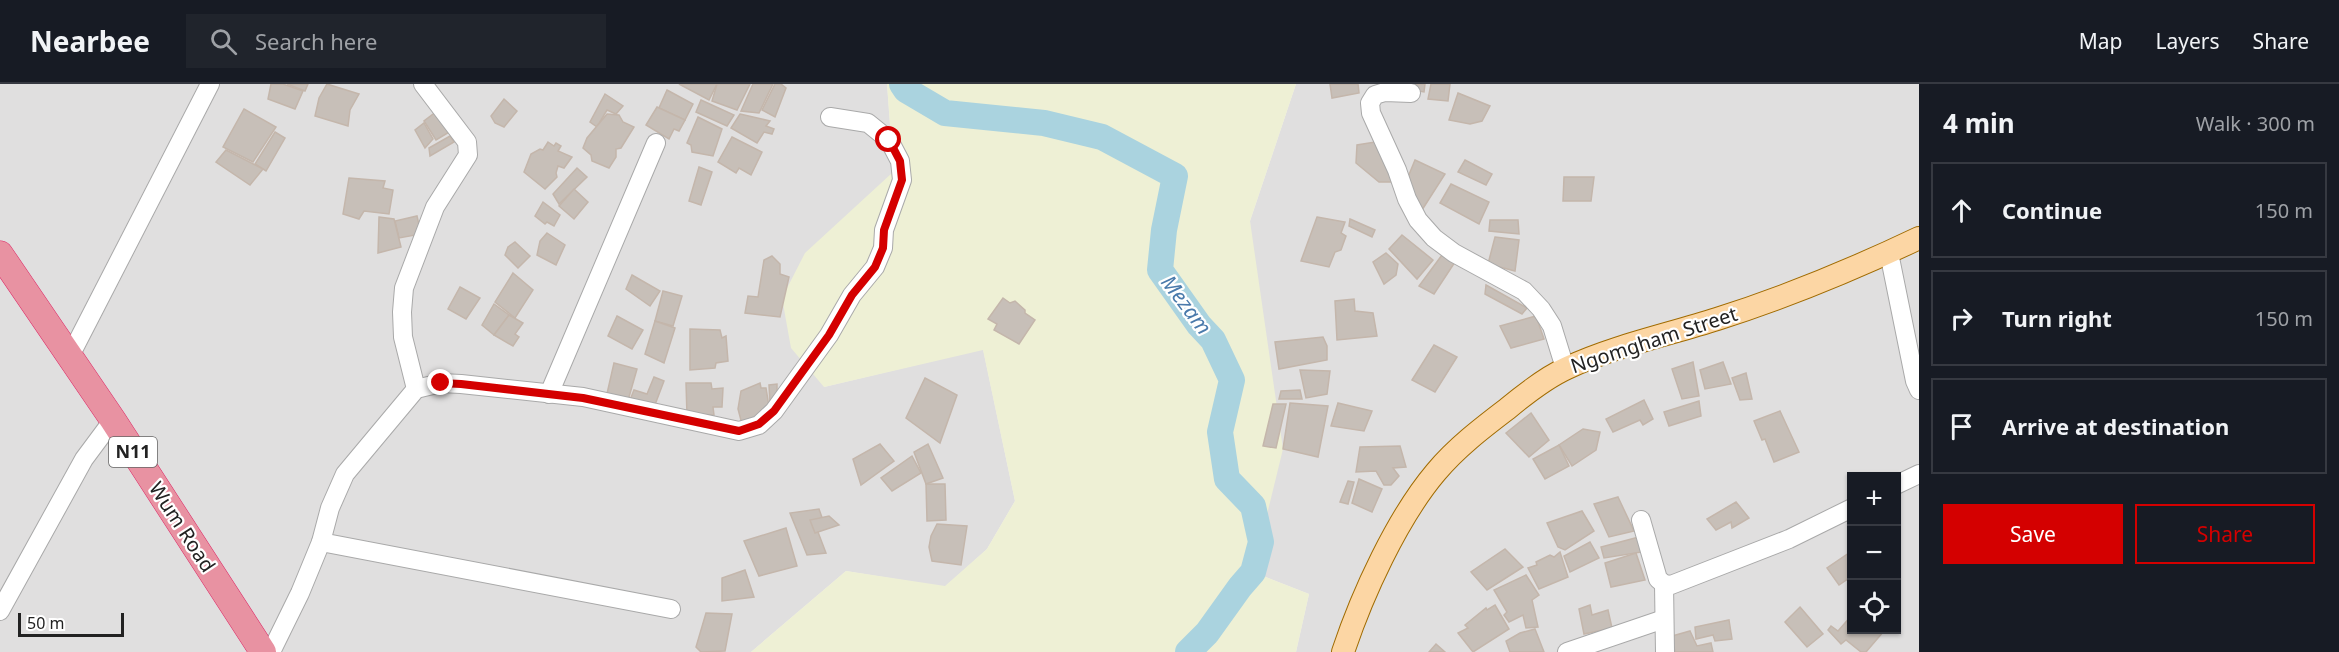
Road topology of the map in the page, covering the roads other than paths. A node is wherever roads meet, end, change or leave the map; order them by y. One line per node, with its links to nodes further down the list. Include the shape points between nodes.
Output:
1 (210, 84): 9 (street)
2 (423, 84): 11 (street, via 467,142 468,155 435,207 404,288 403,337)
3 (1410, 93): 10 (street, via 1375,94 1370,103 1418,220 1454,253 1524,291 1552,326)
4 (830, 117): 13 (street, via 868,123 889,140 900,161 902,180 875,267 774,411 759,424 739,431)
5 (656, 143): 13 (street)
6 (1919, 238): 7 (main road, Ngomgham Street)
7 (1889, 253): 10 (main road, Ngomgham Street, via 1760,304); 12 (street)
8 (0, 254): 9 (highway, Wum Road / N11)
9 (69, 358): 14 (highway, Wum Road / N11)
10 (1565, 368): 26 (main road, Ngomgham Street, via 1482,428 1436,472 1398,525)
11 (416, 389): 13 (street, via 441,383); 19 (street, via 345,474)
12 (1919, 390)
13 (549, 394)
14 (113, 420): 22 (street, via 84,459); 24 (highway, Wum Road / N11)
15 (1919, 474): 16 (street)
16 (1901, 483)
17 (1847, 510): 20 (street, via 1789,539 1671,585)
18 (1641, 520): 20 (street, via 1658,579)
19 (321, 542): 21 (street); 25 (street)
20 (1664, 584): 23 (street)
21 (671, 609)
22 (0, 611)
23 (1664, 619): 27 (street); 28 (street)
24 (263, 652)
25 (271, 652)
26 (1343, 652)
27 (1567, 652)
28 (1665, 652)

